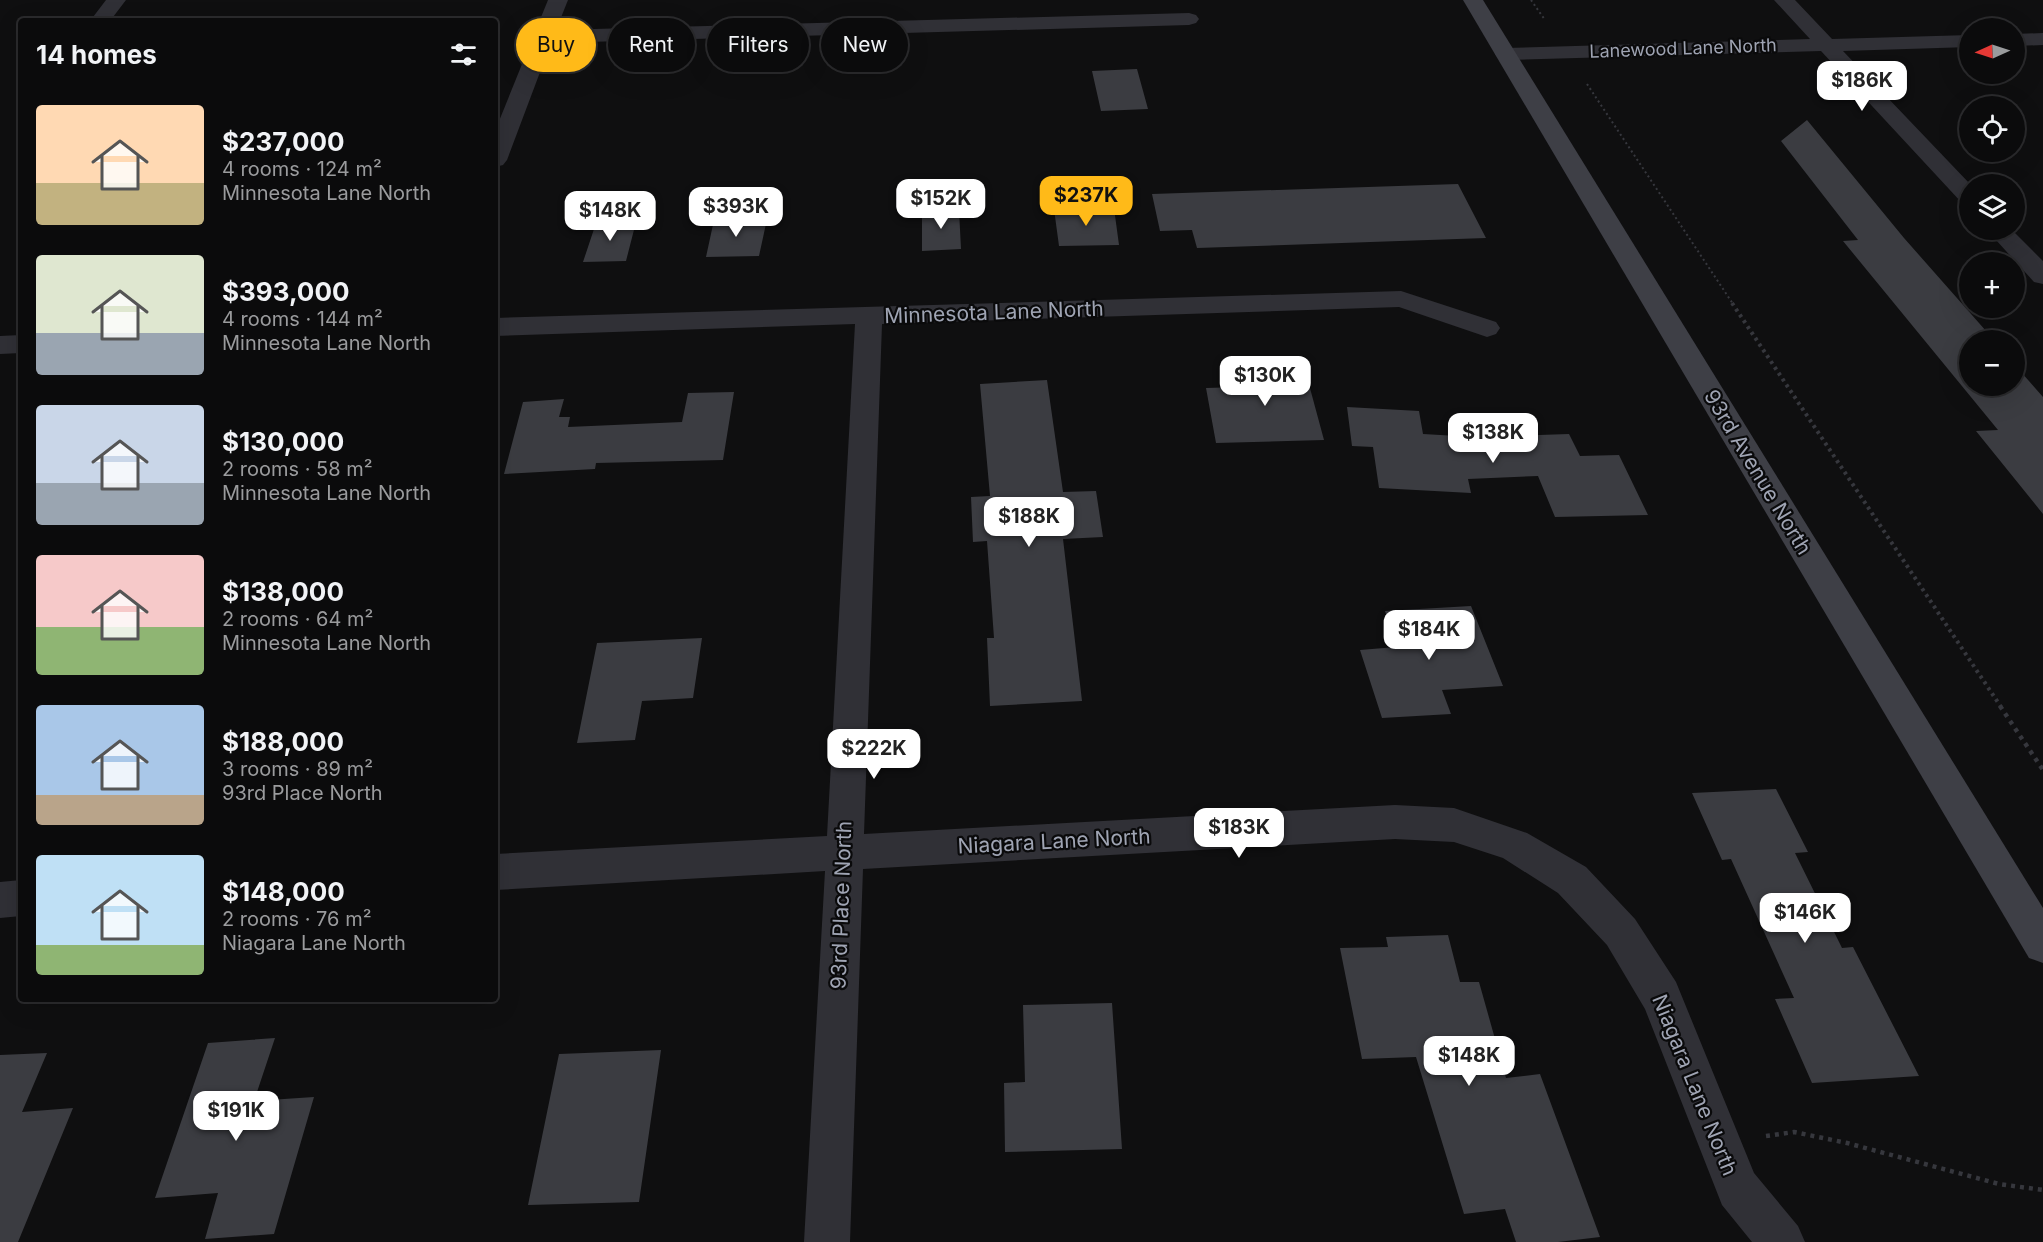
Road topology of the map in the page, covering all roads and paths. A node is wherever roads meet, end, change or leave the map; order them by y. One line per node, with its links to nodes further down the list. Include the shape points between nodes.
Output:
1 (116, 0): 6 (street)
2 (558, 0): 7 (street)
3 (1473, 0): 15 (main road, 93rd Avenue North)
4 (1531, 0): 14 (path)
5 (1784, 0): 13 (street)
6 (102, 18)
7 (551, 18)
8 (1189, 20): 9 (street)
9 (596, 36)
10 (2043, 39): 11 (street)
11 (2025, 40)
12 (1959, 41): 13 (street, Lanewood Lane North)
13 (1826, 44): 14 (street, Lanewood Lane North); 18 (street)
14 (1566, 51): 15 (street, Lanewood Lane North); 26 (path)
15 (1505, 54): 31 (main road, 93rd Avenue North)
16 (529, 72): 17 (street)
17 (498, 152)
18 (1959, 186)
19 (2009, 240): 20 (street)
20 (2043, 276)
21 (869, 316): 22 (street, Minnesota Lane North); 23 (street, Minnesota Lane North, via 1401,299); 27 (street, 93rd Place North)
22 (498, 327)
23 (1487, 328)
24 (18, 344): 25 (street)
25 (0, 345)
26 (2043, 770)
27 (843, 853): 28 (street, Niagara Lane North); 32 (street, Niagara Lane North, via 1395,822 1454,825 1514,845 1572,880 1621,932 1661,996); 34 (street, 93rd Place North)
28 (498, 872)
29 (18, 898): 30 (street)
30 (0, 900)
31 (2043, 944)
32 (1719, 1142): 33 (path, via 1794,1132 1999,1184); 35 (street, Niagara Lane North, via 1738,1189)
33 (2043, 1190)
34 (827, 1242)
35 (1782, 1242)

